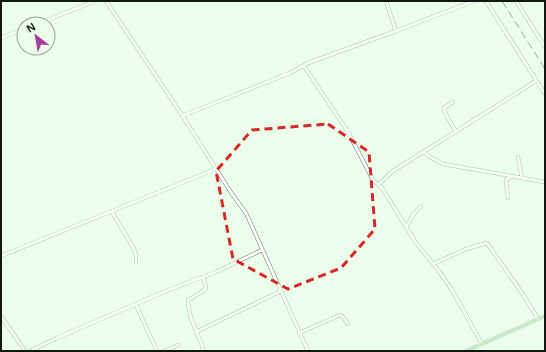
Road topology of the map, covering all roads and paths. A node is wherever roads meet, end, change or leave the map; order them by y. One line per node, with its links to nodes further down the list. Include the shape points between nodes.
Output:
1 (96, 1): 7 (street)
2 (106, 1): 16 (street)
3 (386, 1): 8 (street)
4 (474, 1): 8 (street)
5 (486, 1): 13 (street)
6 (516, 1): 11 (street)
7 (56, 17)
8 (396, 31): 12 (street)
9 (16, 32): 10 (street)
10 (1, 38)
11 (545, 47)
12 (304, 66): 16 (street); 24 (street, via 348,132 373,180)
13 (536, 81): 14 (street); 17 (street)
14 (545, 94)
15 (453, 102): 17 (street, via 444,108 444,111)
16 (182, 116): 20 (street)
17 (456, 132): 18 (street)
18 (424, 152): 21 (street, via 444,164); 24 (street, via 390,173)
19 (518, 157): 22 (street)
20 (216, 169): 27 (street); 29 (street, via 246,213)
21 (515, 177): 22 (street); 25 (street, via 506,180)
22 (522, 178): 23 (street)
23 (545, 182)
24 (379, 184): 28 (street)
25 (508, 198)
26 (421, 206): 28 (street)
27 (112, 212): 30 (street); 31 (street, via 134,249)
28 (406, 227): 32 (street)
29 (262, 250): 33 (street); 34 (street)
30 (1, 256)
31 (136, 261)
32 (433, 264): 38 (street, via 466,249 487,243); 42 (street, via 452,290)
33 (203, 277): 35 (street); 40 (street, via 205,290 188,300)
34 (281, 291): 40 (street); 41 (street)
35 (136, 305): 44 (street); 46 (street)
36 (1, 316): 45 (street)
37 (545, 316): 38 (main road)
38 (538, 319): 42 (main road)
39 (348, 324): 41 (street, via 344,317 340,316)
40 (196, 332): 48 (street)
41 (299, 333): 49 (street)
42 (482, 344): 50 (main road)
43 (178, 345): 47 (street)
44 (156, 350)
45 (25, 351)
46 (30, 351)
47 (165, 351)
48 (204, 351)
49 (308, 351)
50 (466, 351)

